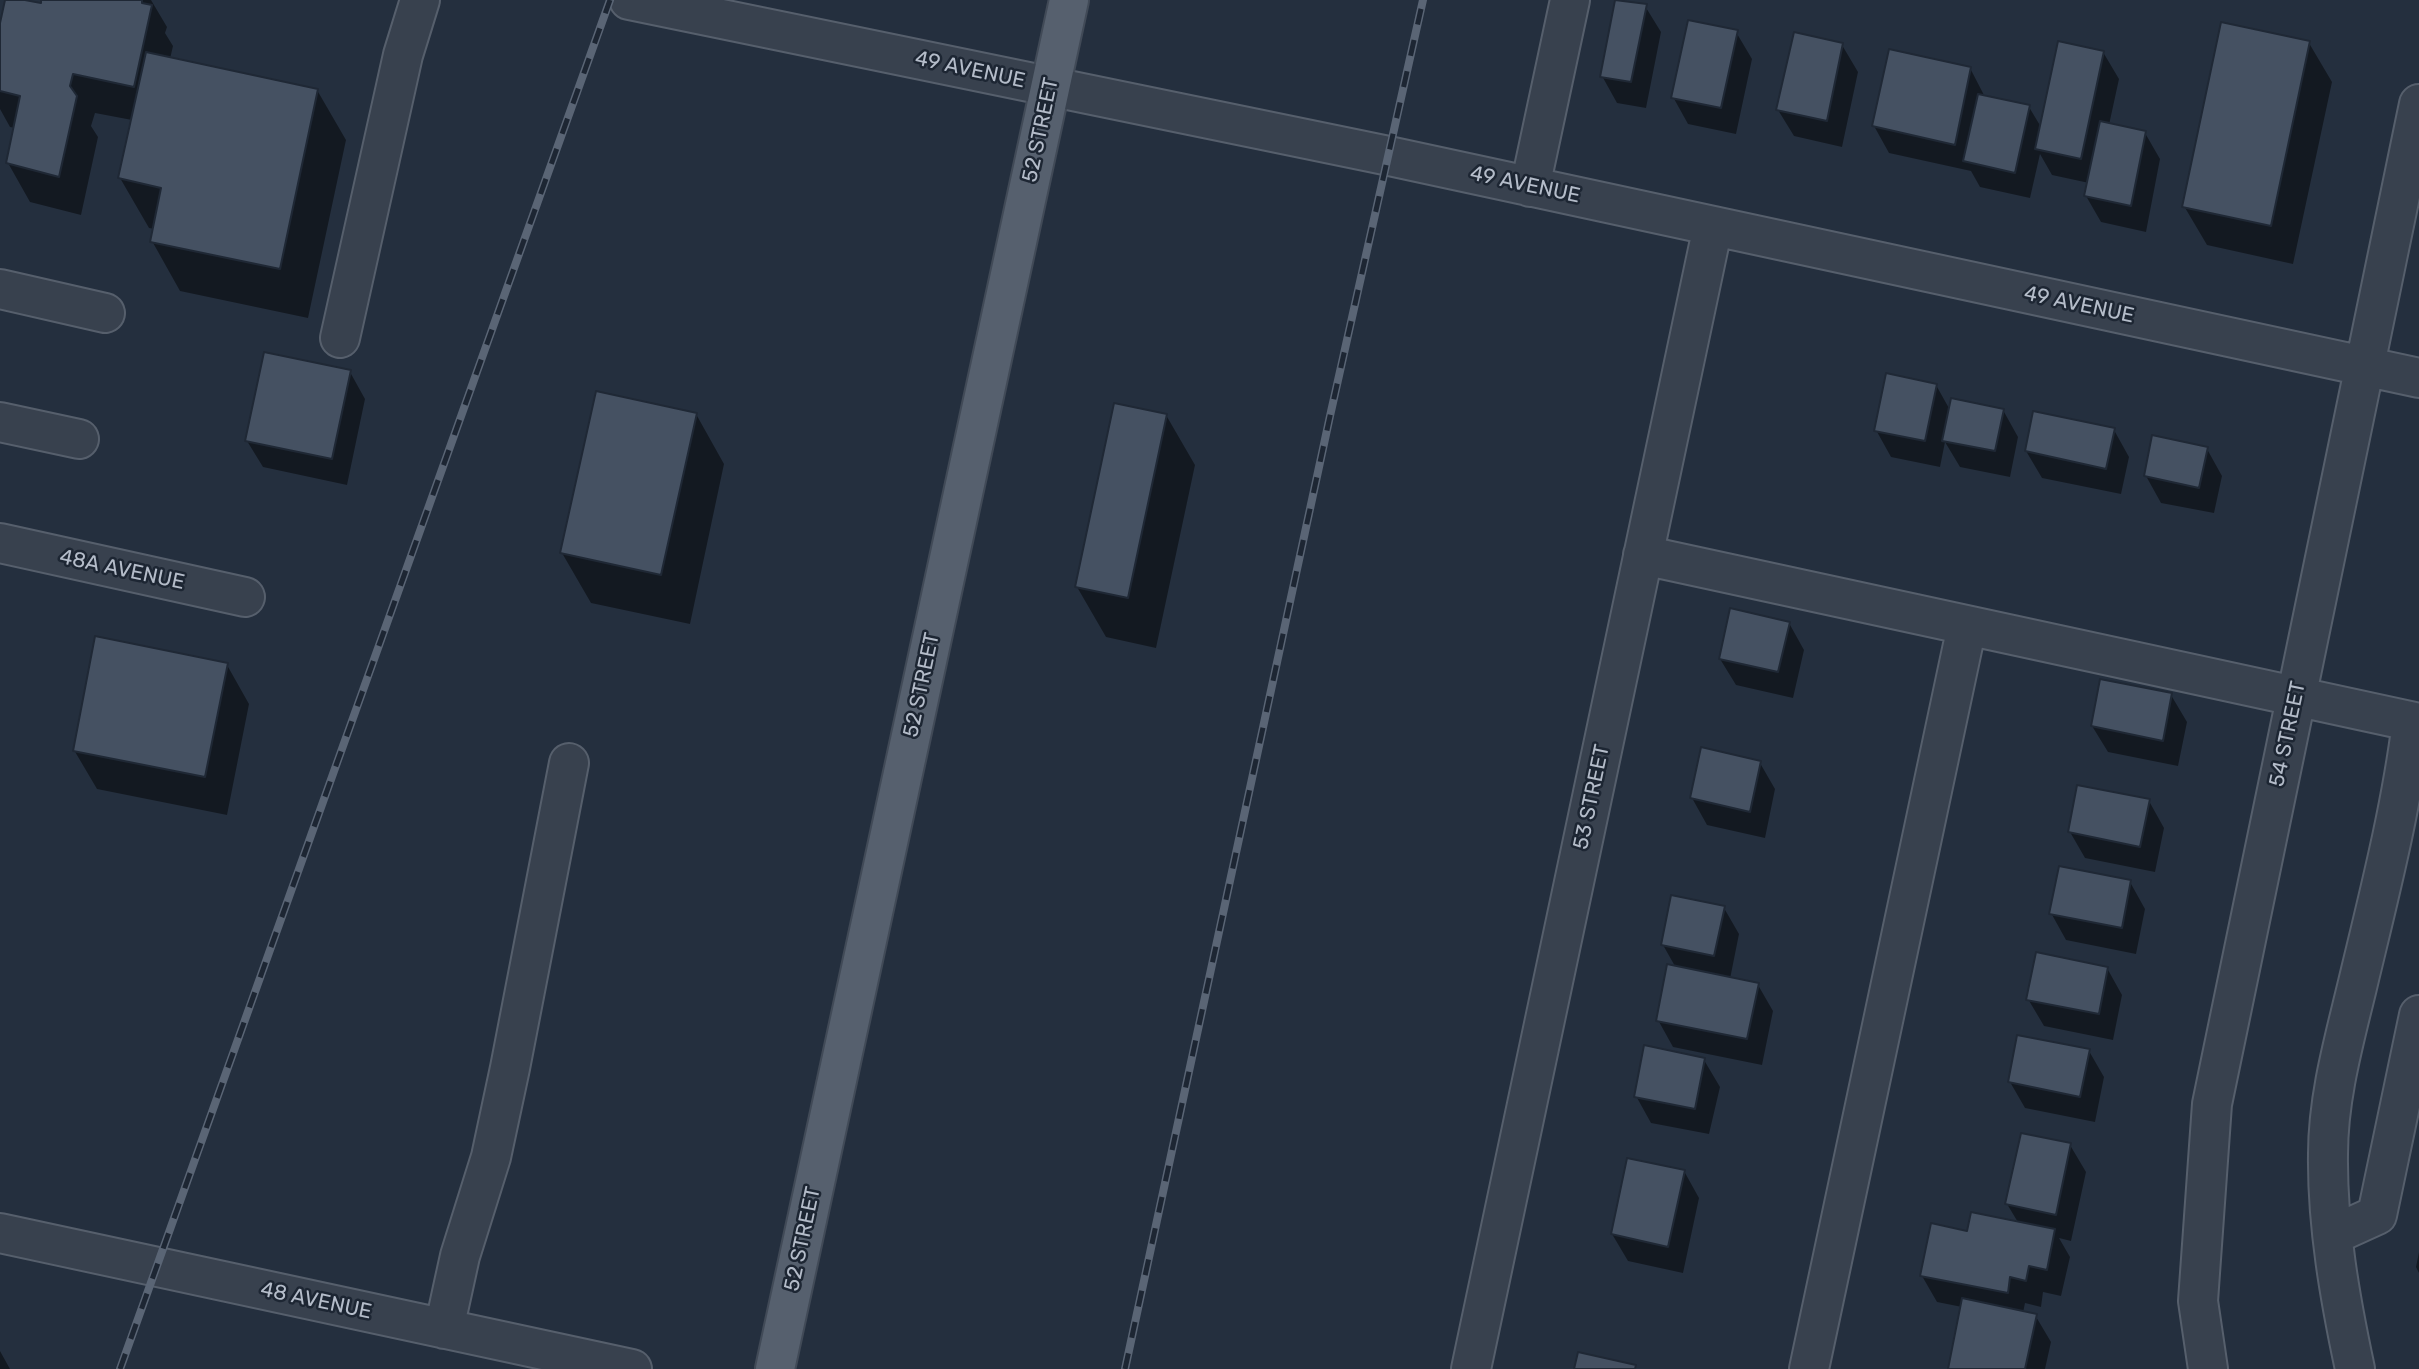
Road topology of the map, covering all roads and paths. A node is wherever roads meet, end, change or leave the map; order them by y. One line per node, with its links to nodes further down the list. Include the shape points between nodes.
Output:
1 (420, 0): 11 (street, via 403,55)
2 (629, 0): 5 (street, 49 AVENUE)
3 (1069, 0): 5 (main road, 52 STREET)
4 (1570, 0): 7 (street)
5 (1050, 87): 7 (street, 49 AVENUE); 28 (main road, 52 STREET)
6 (2419, 104): 12 (street, 54 STREET)
7 (1530, 187): 8 (street, 49 AVENUE)
8 (1713, 226): 12 (street, 49 AVENUE); 17 (street, 53 STREET)
9 (0, 289): 10 (street)
10 (105, 313)
11 (340, 338)
12 (2365, 367): 13 (street, 49 AVENUE); 20 (street, 54 STREET)
13 (2419, 378)
14 (0, 422): 15 (street)
15 (79, 439)
16 (0, 543): 18 (street, 48A AVENUE)
17 (1643, 555): 19 (street); 29 (street, 53 STREET)
18 (245, 597)
19 (1967, 626): 20 (street); 30 (street)
20 (2296, 697): 21 (street); 31 (street, 54 STREET, via 2212,1104 2198,1301)
21 (2416, 722): 25 (street, via 2335,1083 2328,1152)
22 (569, 763): 26 (street, via 508,1081)
23 (2419, 1015): 25 (street, via 2377,1215)
24 (0, 1233): 26 (street, 48 AVENUE)
25 (2333, 1235): 32 (street)
26 (444, 1329): 27 (street, 48 AVENUE)
27 (632, 1369)
28 (775, 1369)
29 (1471, 1369)
30 (1809, 1369)
31 (2208, 1369)
32 (2355, 1369)

